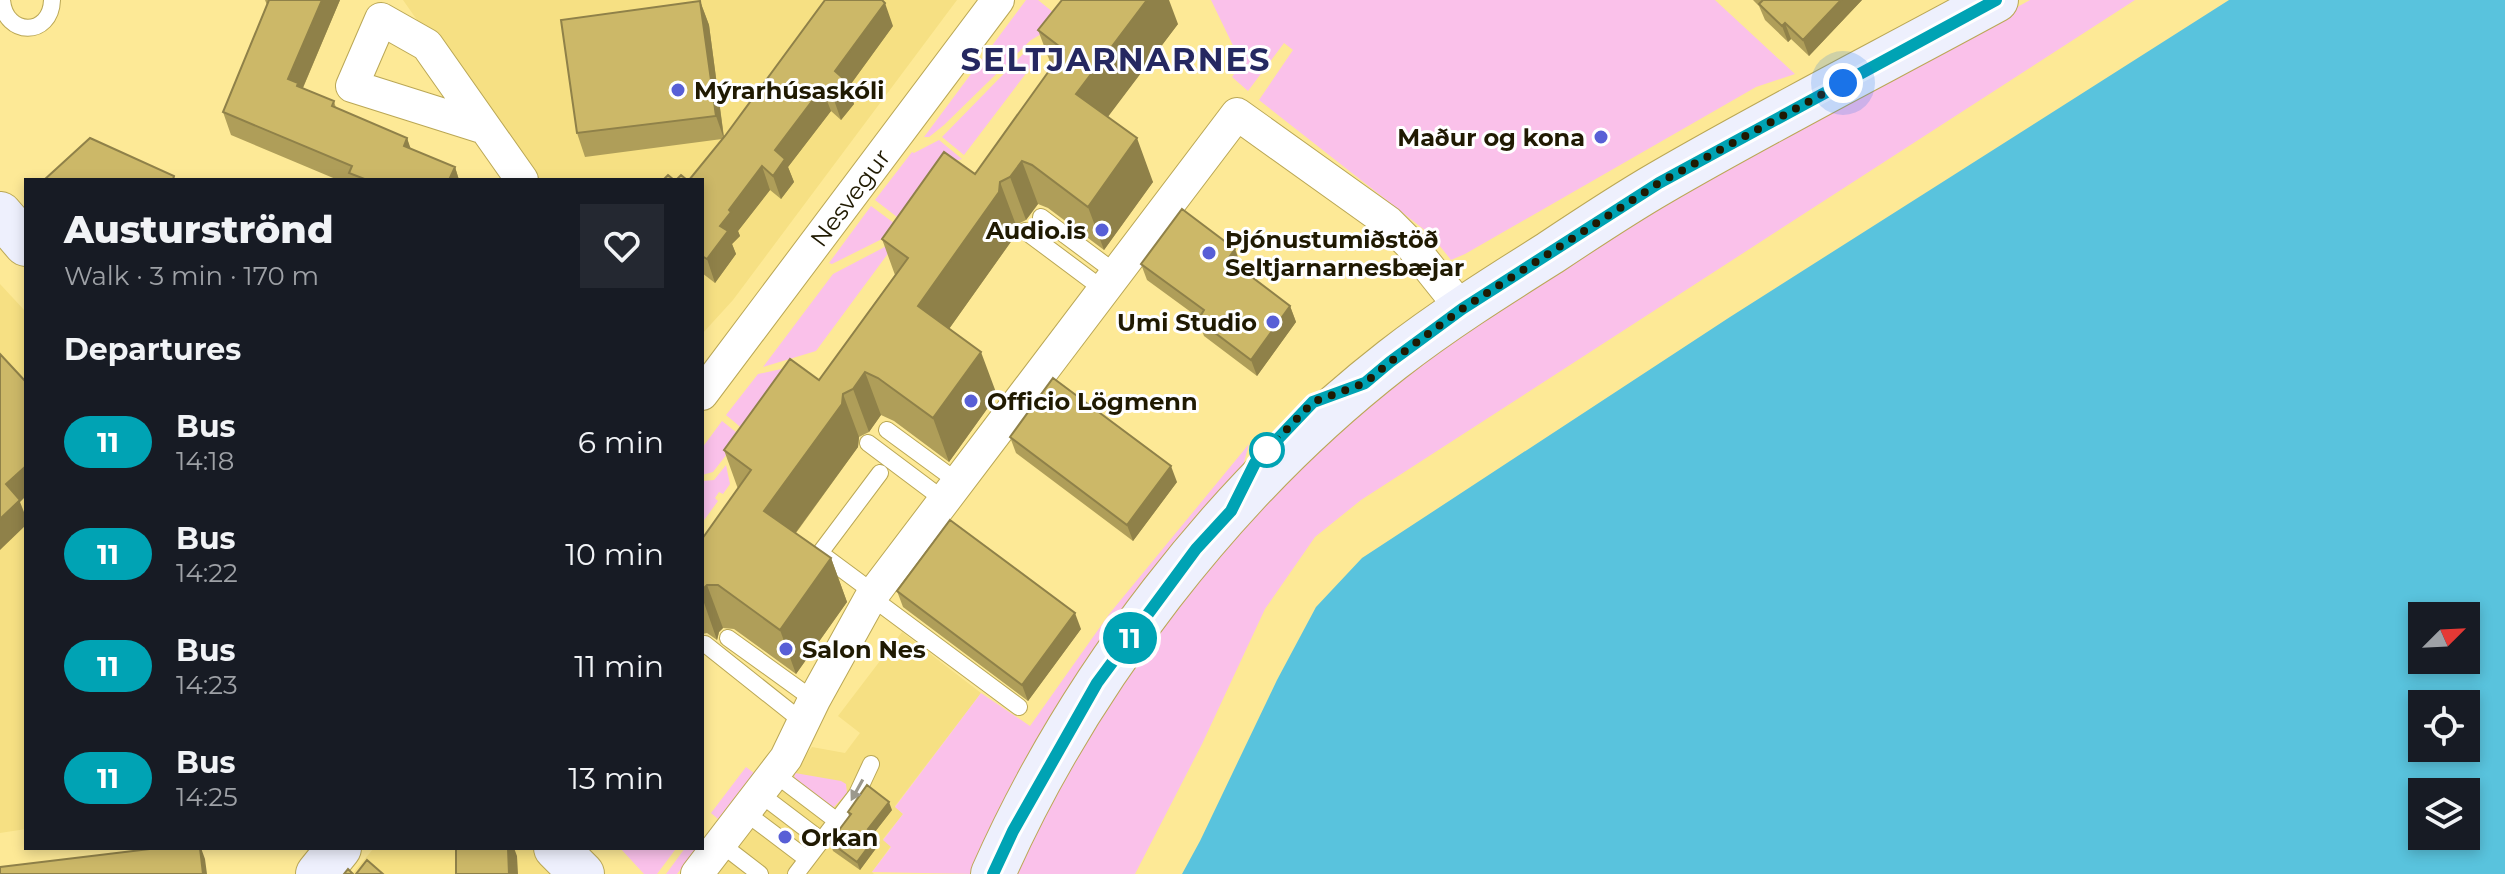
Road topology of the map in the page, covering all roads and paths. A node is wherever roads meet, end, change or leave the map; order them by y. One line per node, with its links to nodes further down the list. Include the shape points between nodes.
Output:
1 (2, 0): 5 (lane)
2 (52, 0): 5 (lane, via 50,14 36,27)
3 (998, 0): 15 (street, Nesvegur)
4 (1996, 0): 13 (street, via 1659,183)
5 (4, 25)
6 (485, 128): 7 (street)
7 (521, 178)
8 (0, 214): 11 (street)
9 (1041, 217): 12 (lane)
10 (1025, 231): 12 (lane)
11 (24, 242)
12 (1110, 281): 13 (street, via 1237,114 1388,222); 21 (street)
13 (1462, 309): 14 (street)
14 (1365, 383): 16 (lane); 22 (street)
15 (704, 391)
16 (1313, 402)
17 (887, 430): 21 (lane)
18 (868, 443): 21 (lane)
19 (1270, 446): 22 (lane, via 1255,463)
20 (880, 473): 23 (lane, via 820,553)
21 (951, 491): 23 (street)
22 (1231, 511): 43 (street, via 1196,549 1097,683)
23 (872, 595): 26 (lane); 27 (street)
24 (728, 638): 27 (lane)
25 (705, 644): 27 (lane)
26 (1019, 707)
27 (808, 711): 29 (street, via 786,758)
28 (871, 764): 30 (lane, one-way to 30)
29 (760, 793): 30 (lane); 31 (lane); 32 (street); 36 (lane)
30 (839, 818): 31 (lane)
31 (822, 841): 36 (lane)
32 (721, 844): 40 (street); 41 (lane)
33 (337, 850): 37 (street)
34 (558, 850): 38 (street)
35 (594, 850): 39 (street)
36 (807, 859): 42 (lane)
37 (318, 874)
38 (582, 874)
39 (617, 874)
40 (697, 874)
41 (760, 874)
42 (796, 874)
43 (993, 874)

